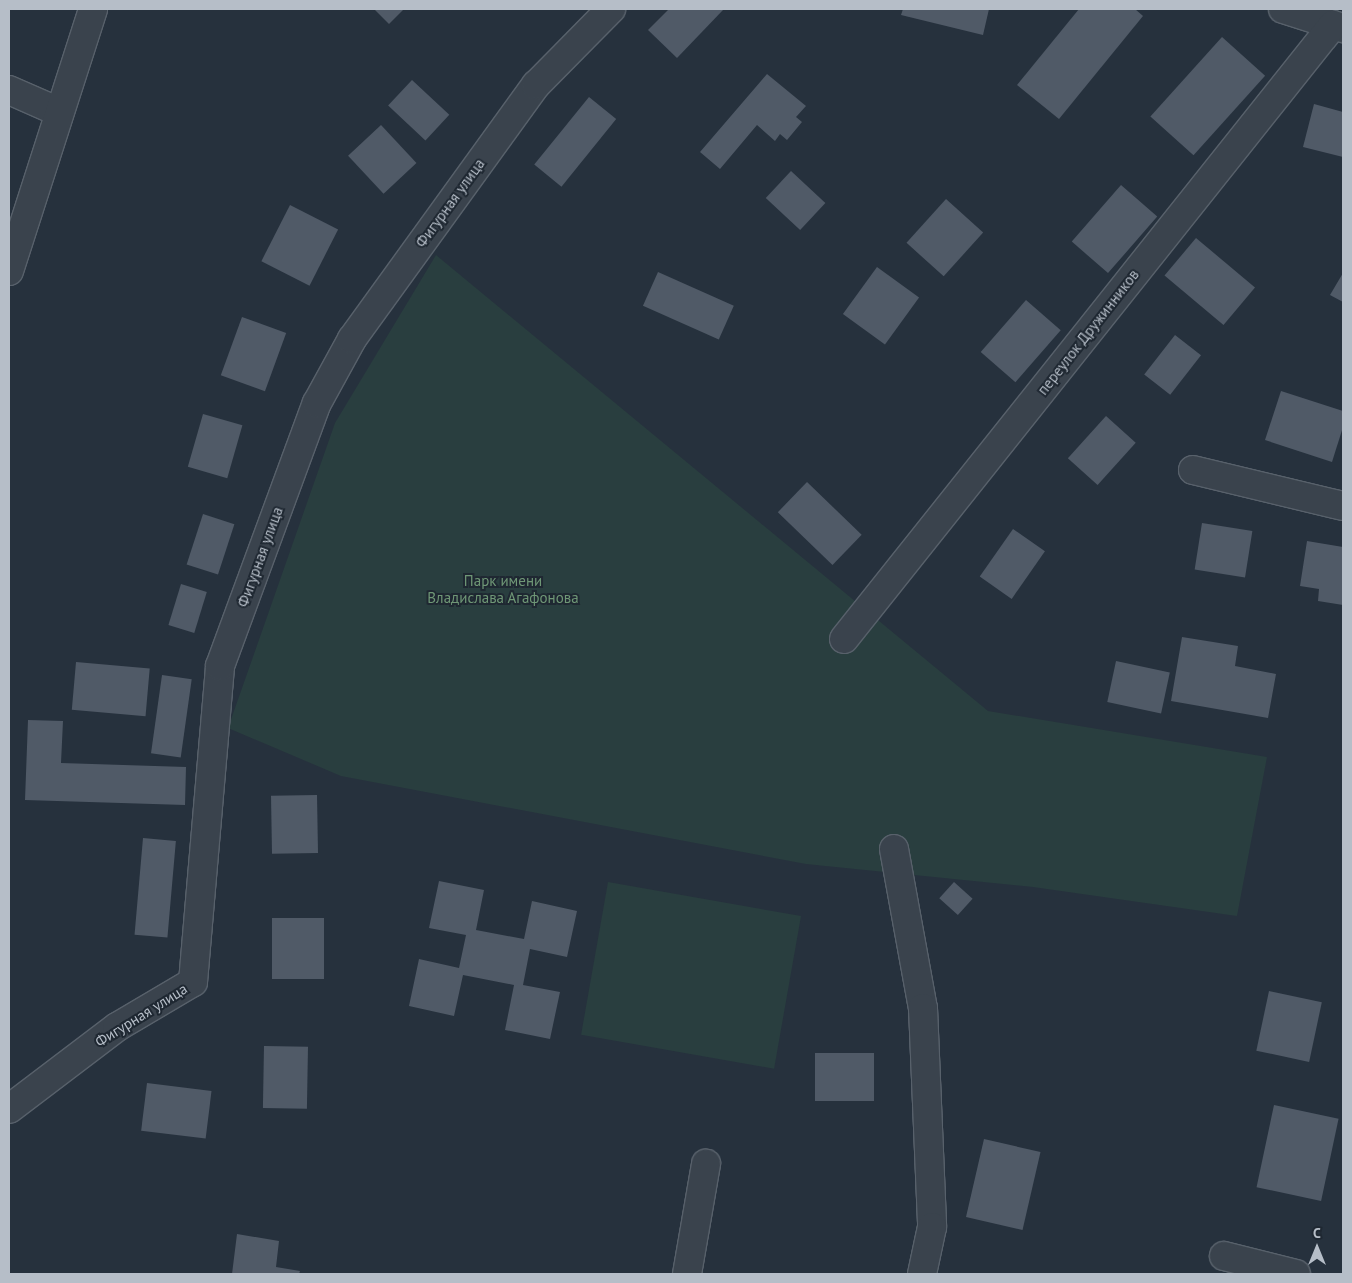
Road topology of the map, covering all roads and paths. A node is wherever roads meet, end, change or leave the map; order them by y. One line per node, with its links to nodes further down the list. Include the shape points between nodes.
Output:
1 (93, 9): 6 (street)
2 (611, 9): 12 (street, Фигурная улица, via 536,85 352,339 317,403 220,666 193,982 117,1027)
3 (1283, 9): 4 (street)
4 (1338, 27): 10 (street, переулок Дружинников)
5 (9, 90): 6 (street)
6 (59, 112): 7 (street)
7 (9, 271)
8 (1193, 470): 9 (street)
9 (1343, 506)
10 (844, 638)
11 (894, 849): 16 (street, via 924,1008 932,1227)
12 (9, 1109)
13 (706, 1164): 15 (street)
14 (1224, 1256): 17 (street)
15 (687, 1274)
16 (922, 1274)
17 (1296, 1274)

